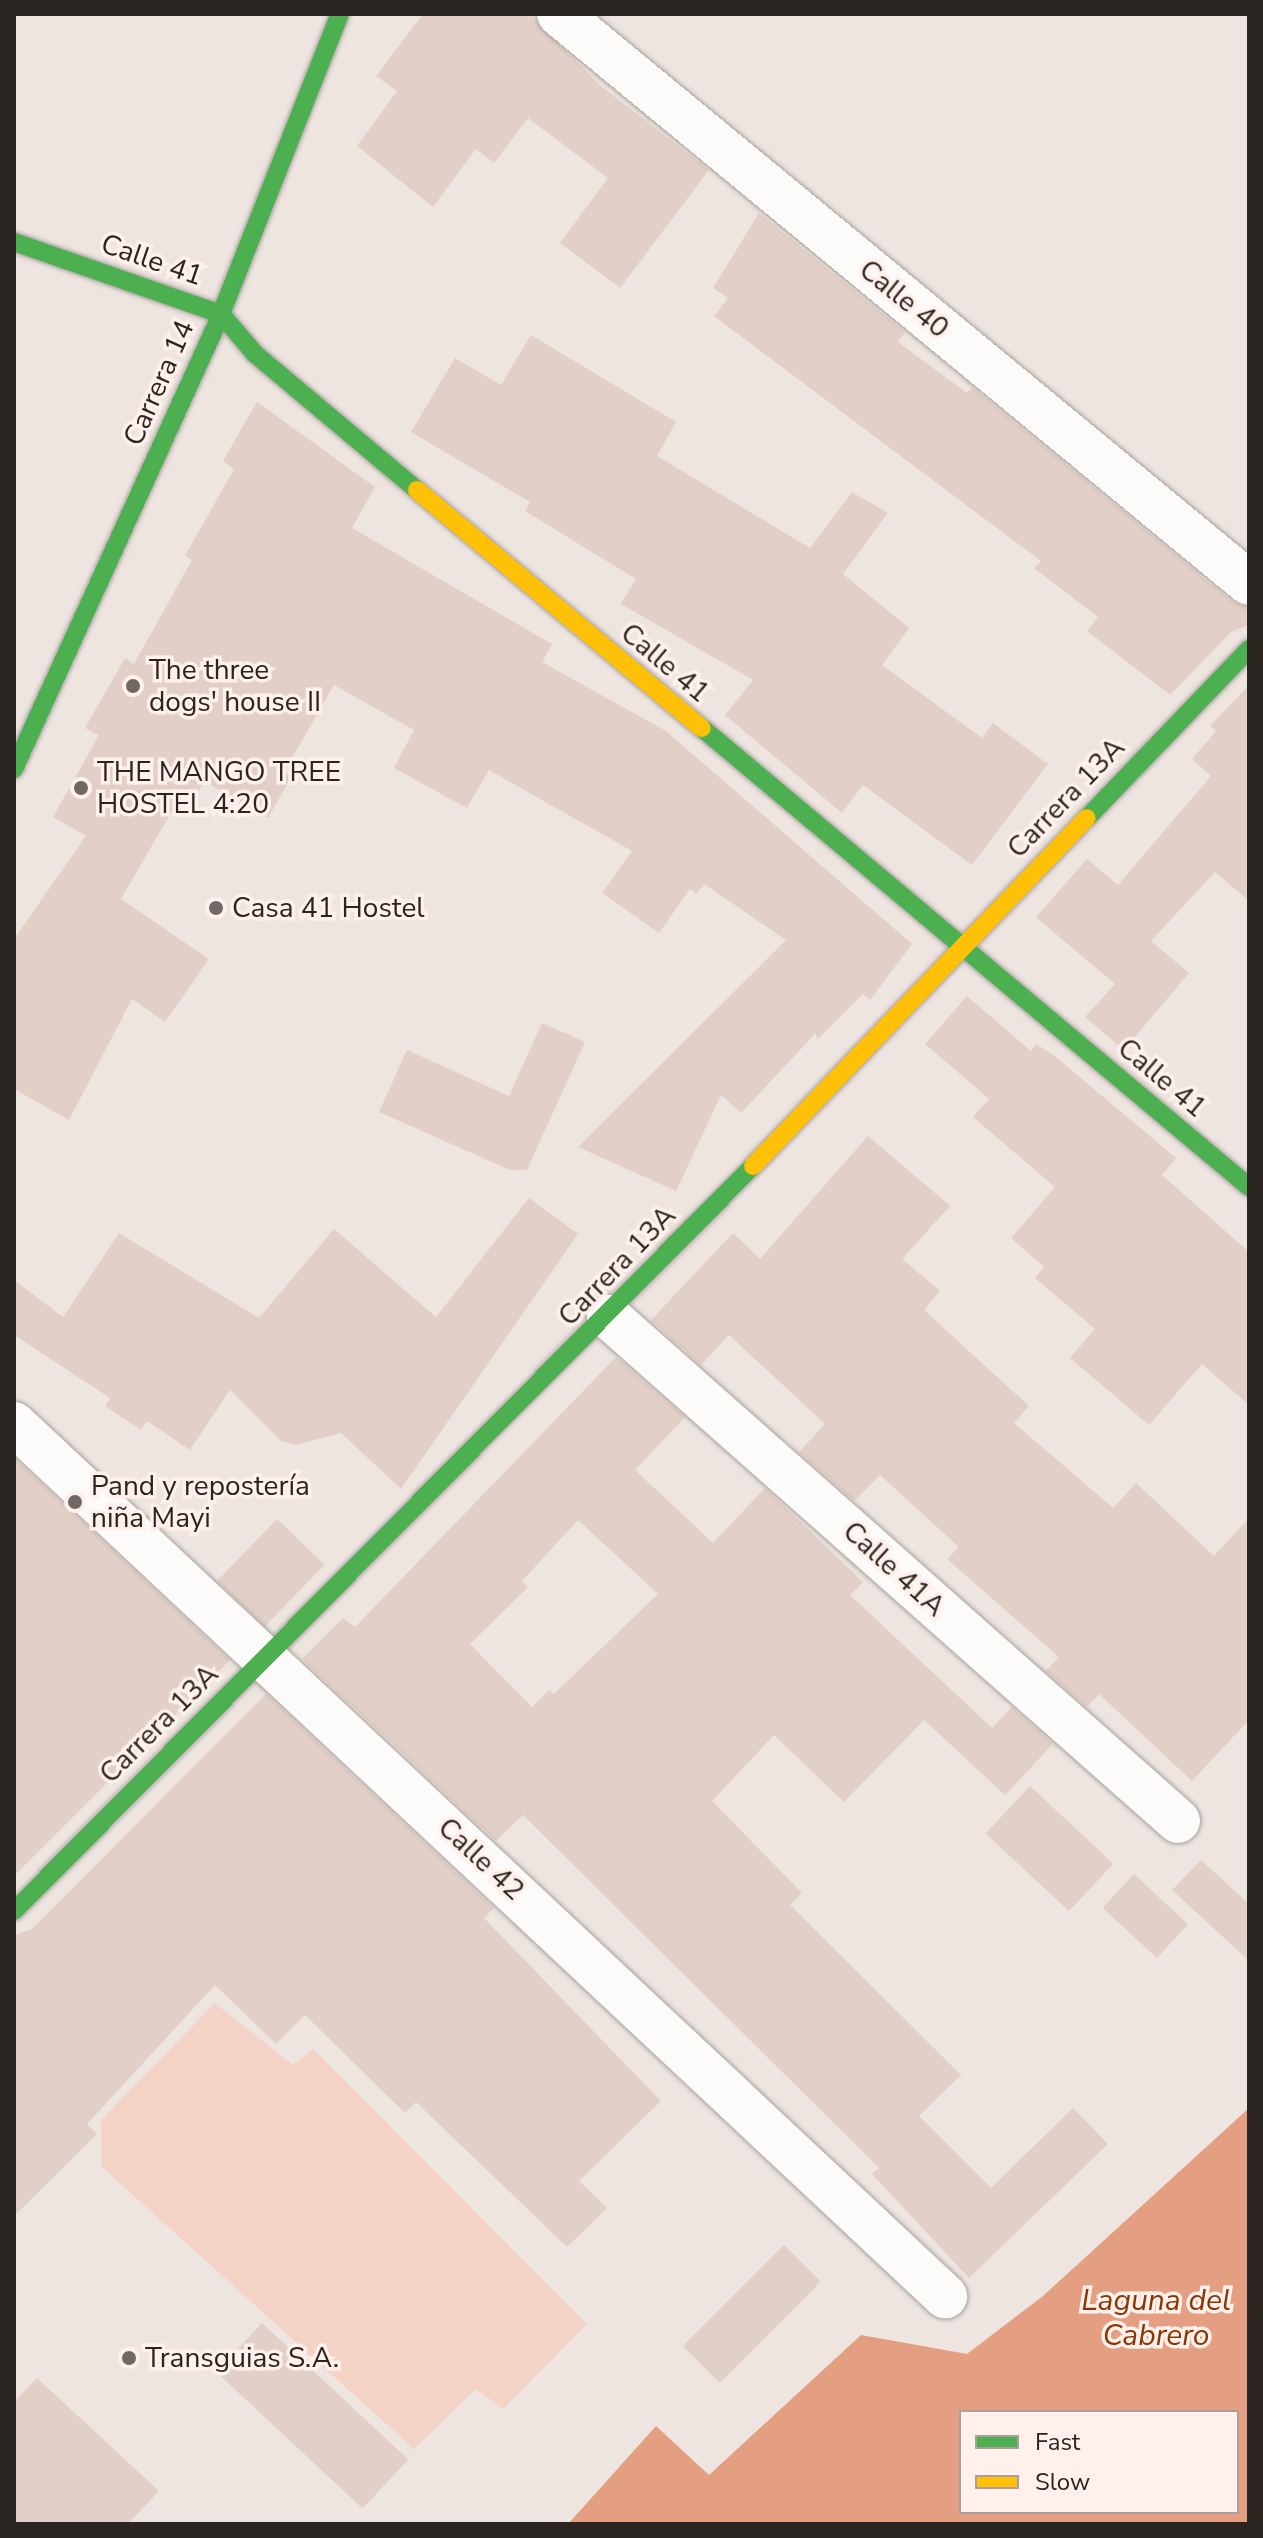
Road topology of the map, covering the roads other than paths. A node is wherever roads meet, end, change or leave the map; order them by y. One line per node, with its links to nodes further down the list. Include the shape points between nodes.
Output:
1 (340, 14): 4 (street, Carrera 14)
2 (559, 14): 5 (street, Calle 40)
3 (14, 242): 4 (street, Calle 41)
4 (221, 314): 7 (street, Carrera 14); 8 (street, Calle 41, via 255,354)
5 (1249, 583)
6 (1249, 649): 8 (street, Carrera 13A)
7 (14, 769)
8 (960, 948): 9 (street, Calle 41); 10 (street, Carrera 13A)
9 (1249, 1187)
10 (609, 1317): 12 (street, Carrera 13A); 13 (street, Calle 41A)
11 (14, 1424): 12 (street, Calle 42)
12 (266, 1656): 14 (street, Carrera 13A); 15 (street, Calle 42)
13 (1178, 1821)
14 (14, 1911)
15 (945, 2296)

